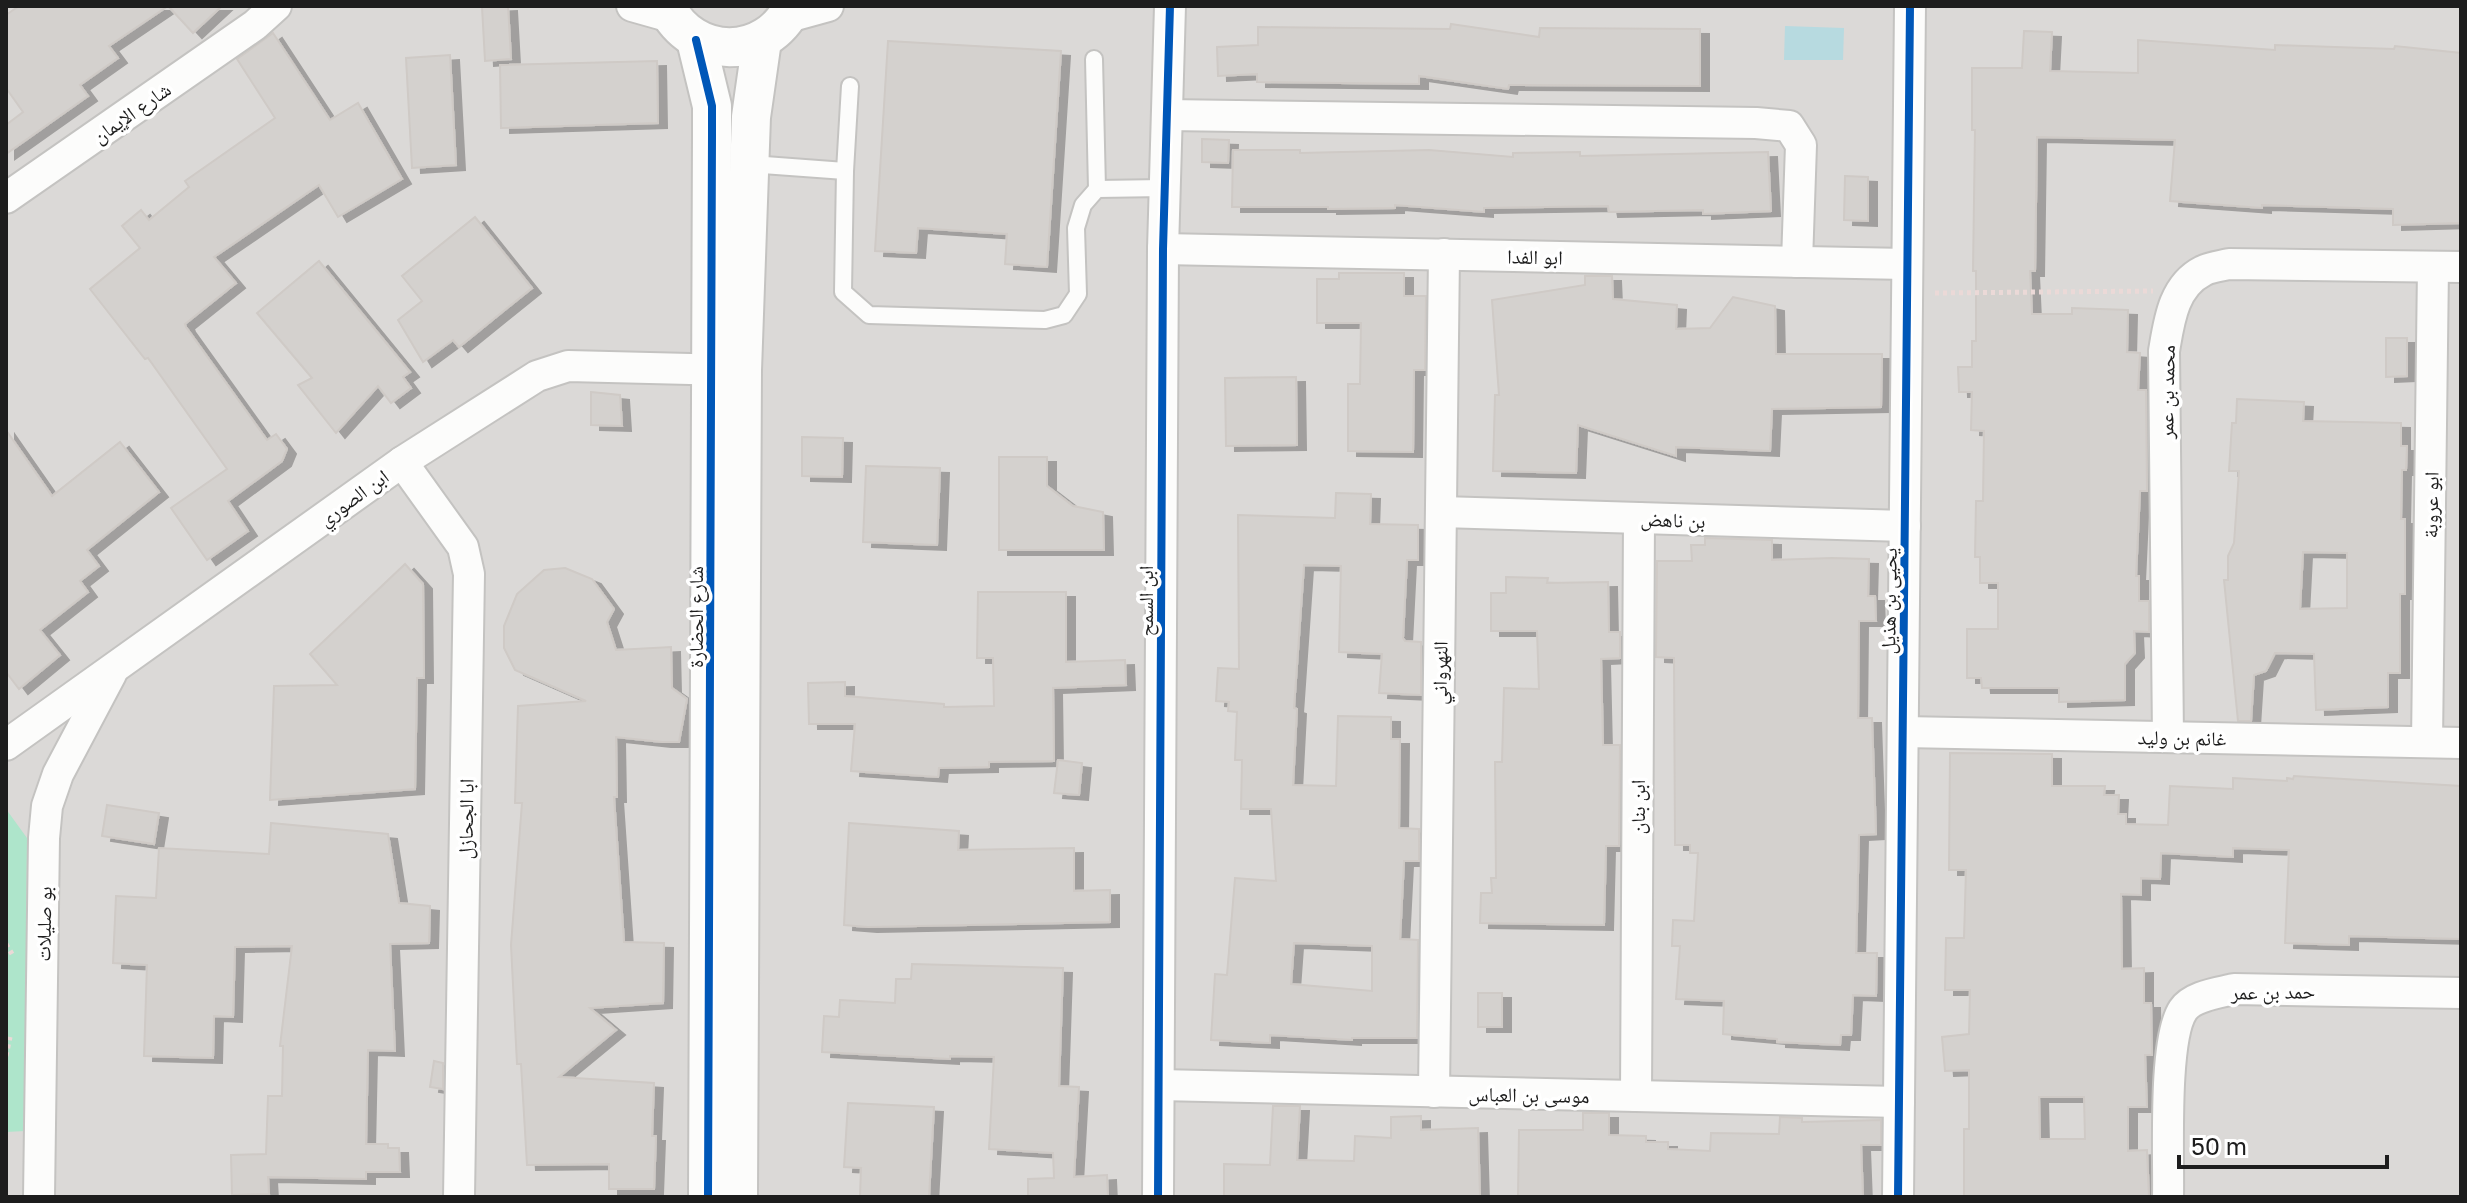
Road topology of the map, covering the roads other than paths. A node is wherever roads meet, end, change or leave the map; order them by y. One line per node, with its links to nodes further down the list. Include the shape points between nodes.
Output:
1 (297, 6): 6 (street, شارع الإيمان)
2 (632, 6): 7 (street)
3 (828, 6): 8 (street)
4 (1170, 6): 11 (street, ابن السمح)
5 (1910, 6): 21 (street, يحيى بن هذيل)
6 (266, 16): 16 (street, شارع الإيمان)
7 (678, 21): 8 (street, via 712,46 729,48); 22 (street, شارع الحضارة, via 712,106)
8 (781, 21): 12 (street, شارع الحضارة, via 751,117)
9 (1094, 59): 15 (lane)
10 (850, 86): 13 (lane)
11 (1167, 115): 14 (street, ابن السمح); 19 (street, via 1789,126 1801,145)
12 (750, 164): 13 (lane); 22 (street, شارع الحضارة)
13 (845, 171): 15 (lane, via 843,292 869,315 1045,320 1064,315 1078,294 1079,216)
14 (1164, 188): 15 (lane); 17 (street, ابن السمح)
15 (1097, 189)
16 (6, 198)
17 (1163, 249): 18 (street, ابو الفدا); 34 (street, ابن السمح)
18 (1444, 254): 19 (street, ابو الفدا); 24 (street, النهرواني)
19 (1797, 262): 21 (street, ابو الفدا)
20 (2447, 267): 29 (street, محمد بن عمر, via 2229,264 2202,271 2182,291 2170,313 2164,351); 30 (street, ابو عروبة)
21 (1907, 278): 26 (street, يحيى بن هذيل)
22 (728, 369): 23 (street, ابن الصوري, via 568,366 537,376); 40 (street, شارع الحضارة); 41 (street, شارع الحضارة)
23 (402, 462): 27 (street, ابن الصوري); 39 (street, ابا الجحازل, via 463,547 469,574)
24 (1441, 512): 25 (street, بن ناهض); 35 (street, النهرواني)
25 (1639, 518): 26 (street, بن ناهض); 36 (street, ابن بنان)
26 (1905, 526): 28 (street, يحيى بن هذيل)
27 (115, 667): 32 (street, ابن الصوري); 38 (street, بو صليلات, via 58,774 47,806)
28 (1903, 732): 29 (street, غانم بن وليد); 37 (street, يحيى بن هذيل)
29 (2168, 737): 30 (street, غانم بن وليد)
30 (2427, 742): 31 (street, غانم بن وليد)
31 (2461, 743)
32 (6, 745)
33 (2461, 993): 44 (street, حمد بن عمر, via 2234,989 2184,1007 2174,1029 2171,1060)
34 (1159, 1085): 35 (street, موسى بن العباس); 42 (street, ابن السمح)
35 (1434, 1092): 36 (street, موسى بن العباس)
36 (1636, 1096): 37 (street, موسى بن العباس)
37 (1899, 1102): 43 (street, يحيى بن هذيل)
38 (39, 1197)
39 (459, 1197)
40 (708, 1197)
41 (738, 1197)
42 (1158, 1197)
43 (1898, 1197)
44 (2168, 1197)

